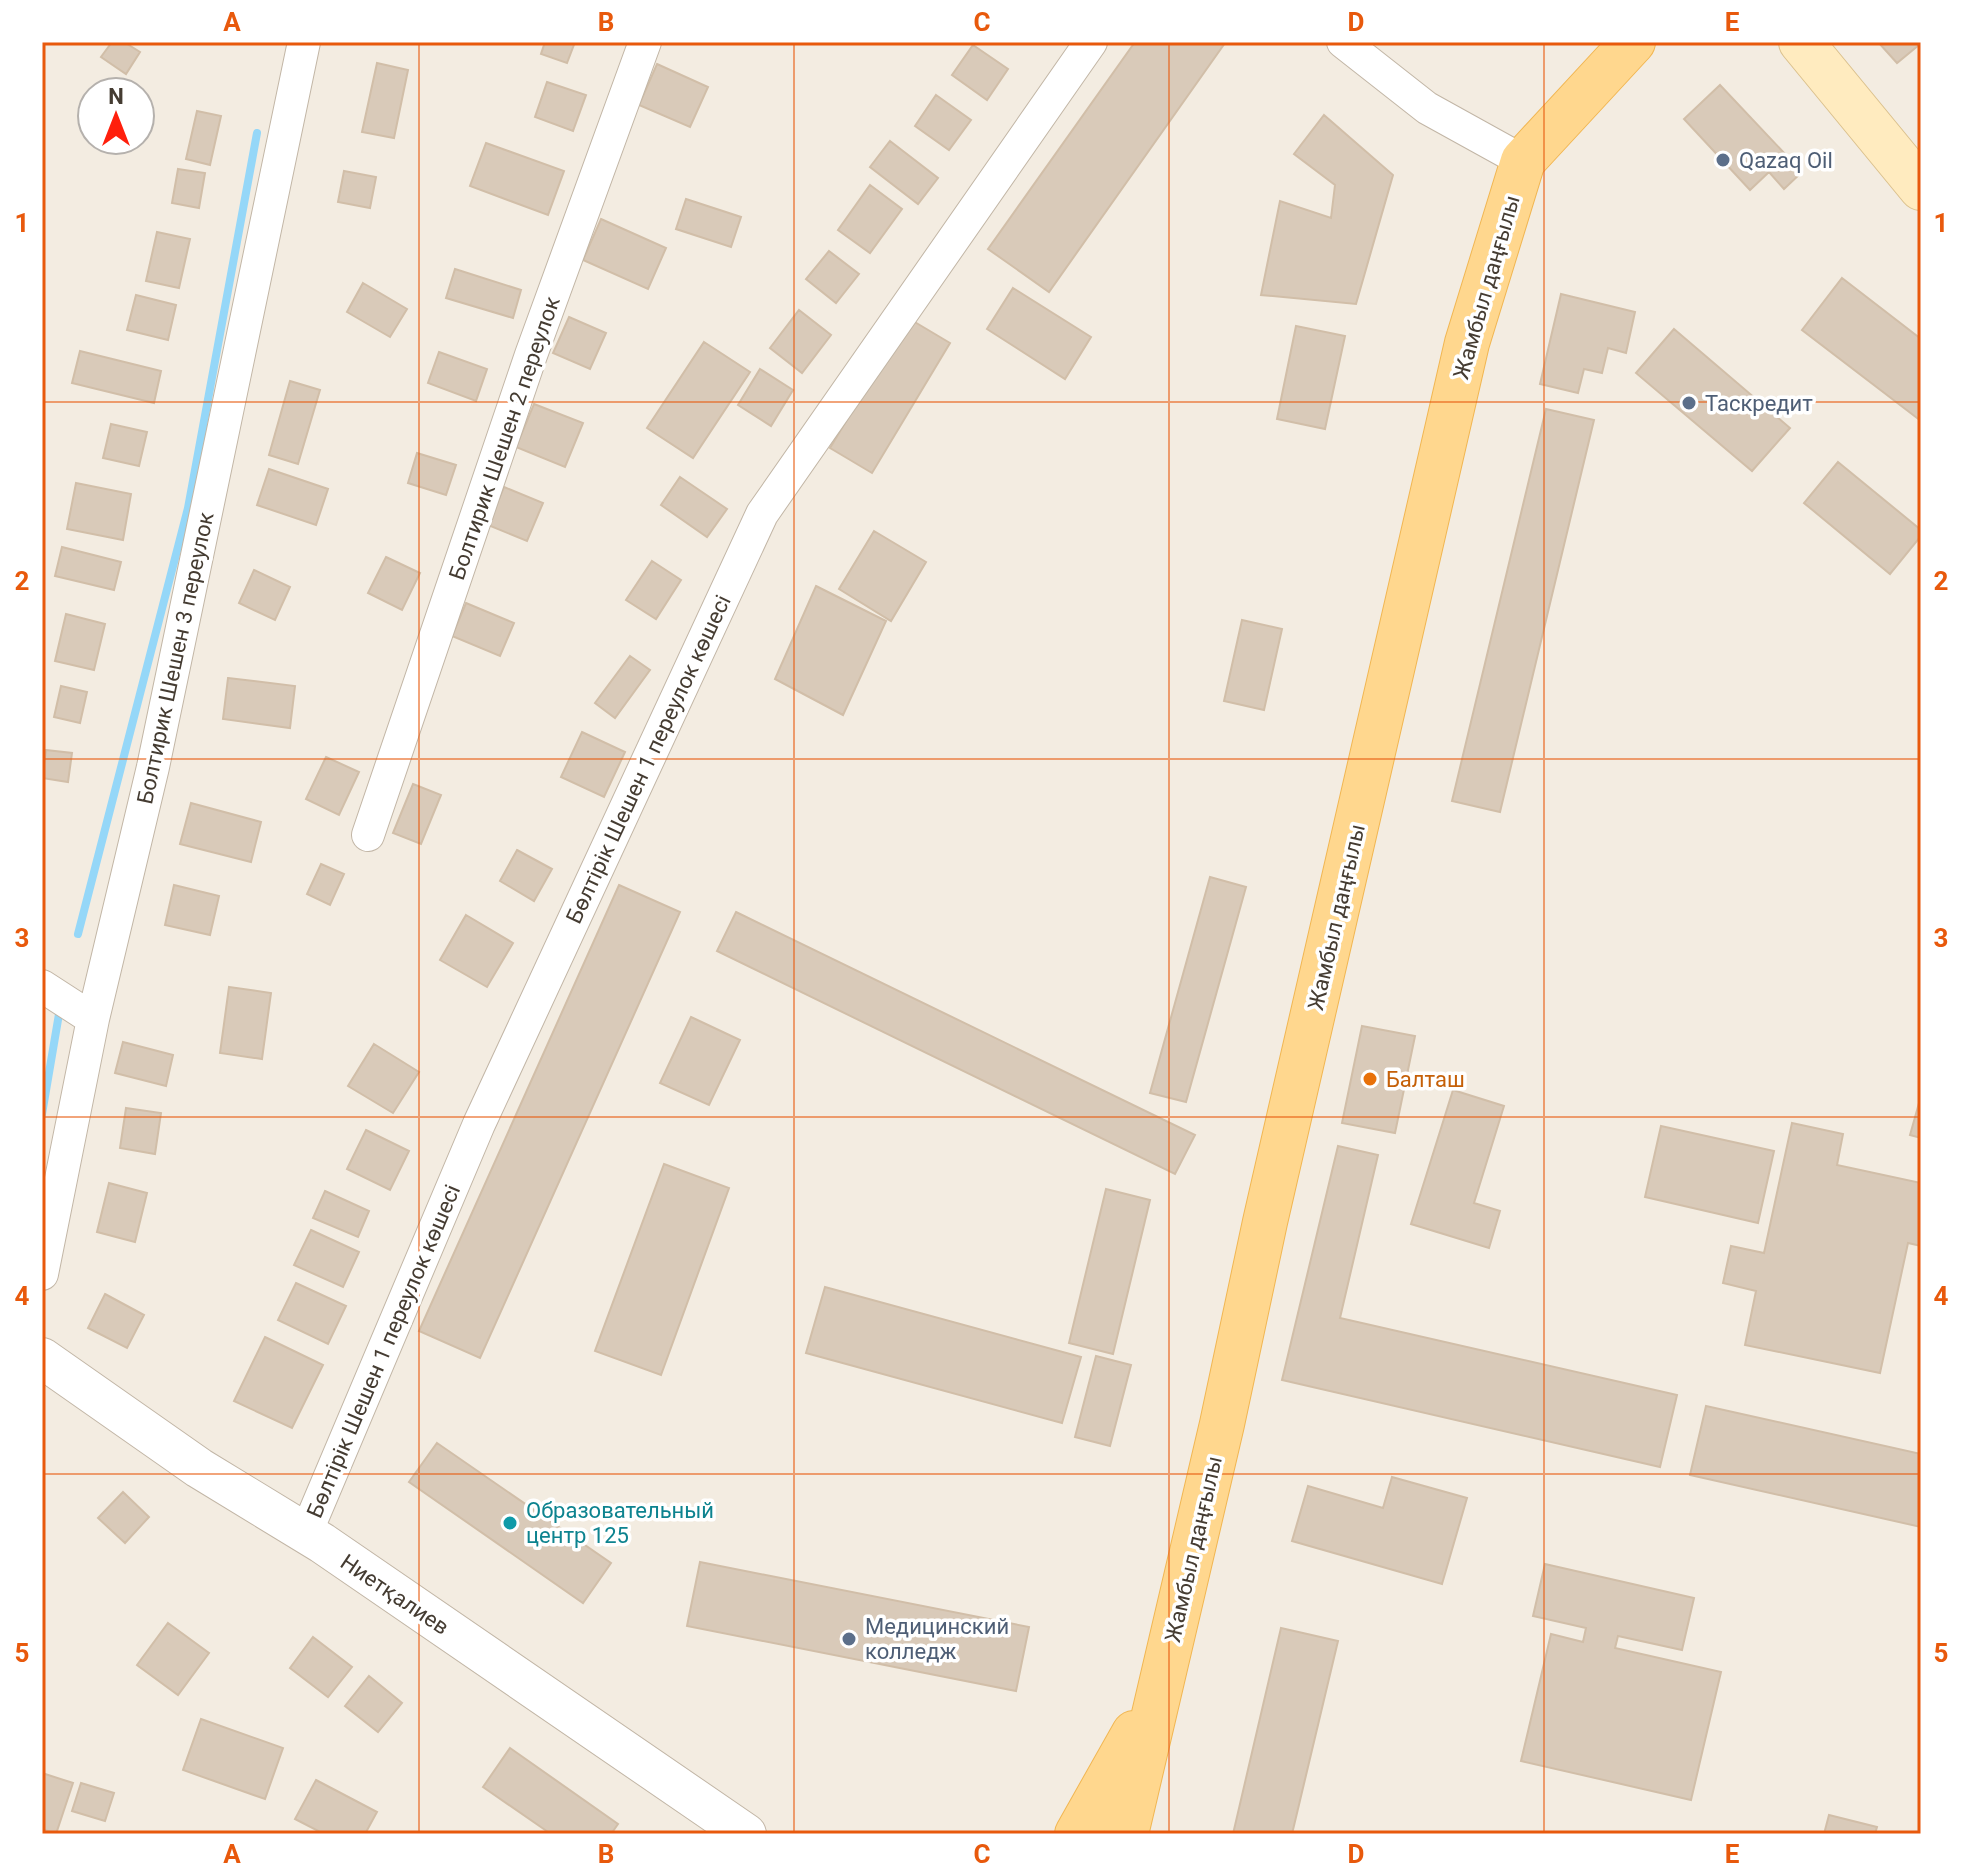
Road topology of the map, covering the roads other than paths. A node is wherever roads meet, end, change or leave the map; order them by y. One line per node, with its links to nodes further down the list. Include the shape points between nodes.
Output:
1 (304, 42): 11 (street, Болтирик Шешен 3 переулок, via 153,767)
2 (645, 42): 9 (street, Болтирик Шешен 2 переулок, via 531,355)
3 (1091, 42): 14 (street, Бөлтірік Шешен 1 переулок көшесі, via 762,514 479,1124)
4 (1343, 42): 7 (street, via 1427,108)
5 (1633, 42): 7 (main road, Жамбыл даңғылы)
6 (1801, 42): 8 (main road)
7 (1523, 161): 15 (main road, Жамбыл даңғылы, via 1467,343)
8 (1921, 188)
9 (368, 835)
10 (42, 986): 11 (street)
11 (93, 1019): 12 (street, Болтирик Шешен 3 переулок)
12 (42, 1274)
13 (42, 1358): 14 (street, Ниетқалиев, via 199,1468)
14 (306, 1533): 16 (street, Ниетқалиев)
15 (1162, 1681): 17 (main road); 18 (main road, Жамбыл даңғылы)
16 (746, 1834)
17 (1077, 1834)
18 (1126, 1834)

